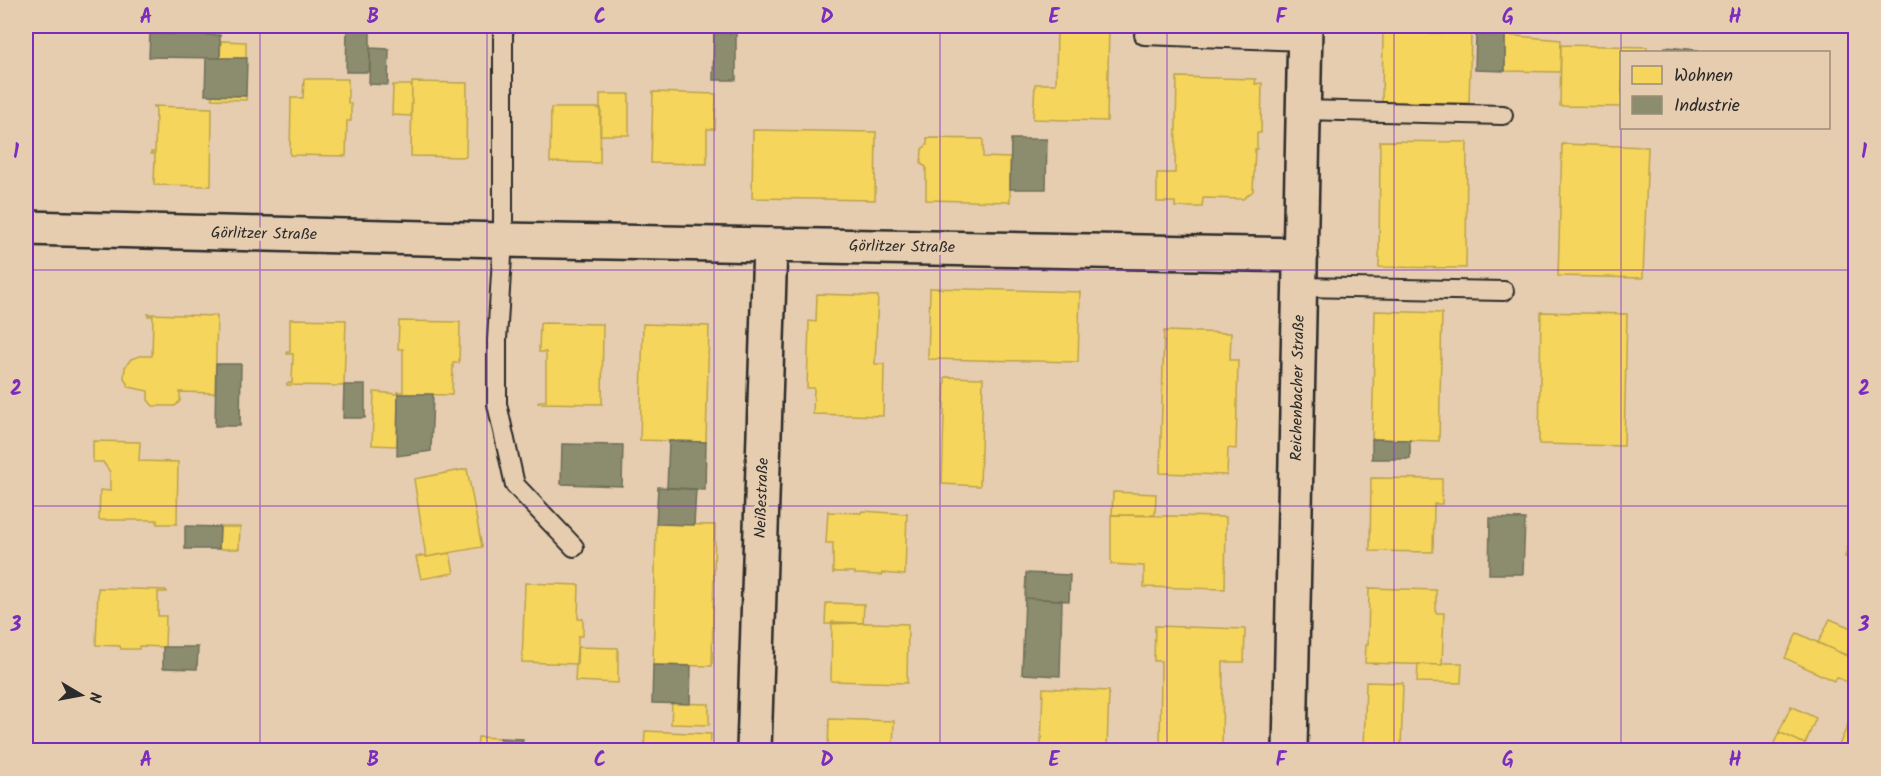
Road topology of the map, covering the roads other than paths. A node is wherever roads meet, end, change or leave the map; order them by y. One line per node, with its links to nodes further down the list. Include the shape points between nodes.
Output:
1 (507, 26): 7 (lane, via 503,32)
2 (1305, 33): 3 (lane); 4 (street, Reichenbacher Straße)
3 (1144, 35)
4 (1303, 110): 5 (lane); 9 (street, Reichenbacher Straße)
5 (1503, 114)
6 (26, 228): 7 (street, Görlitzer Straße)
7 (503, 240): 8 (street, Görlitzer Straße); 12 (lane, via 497,404 515,485)
8 (770, 245): 9 (street, Görlitzer Straße); 13 (street, Neißestraße)
9 (1301, 255): 10 (street, Reichenbacher Straße)
10 (1300, 287): 11 (lane); 14 (street, Reichenbacher Straße)
11 (1504, 291)
12 (574, 547)
13 (754, 750)
14 (1290, 750)

